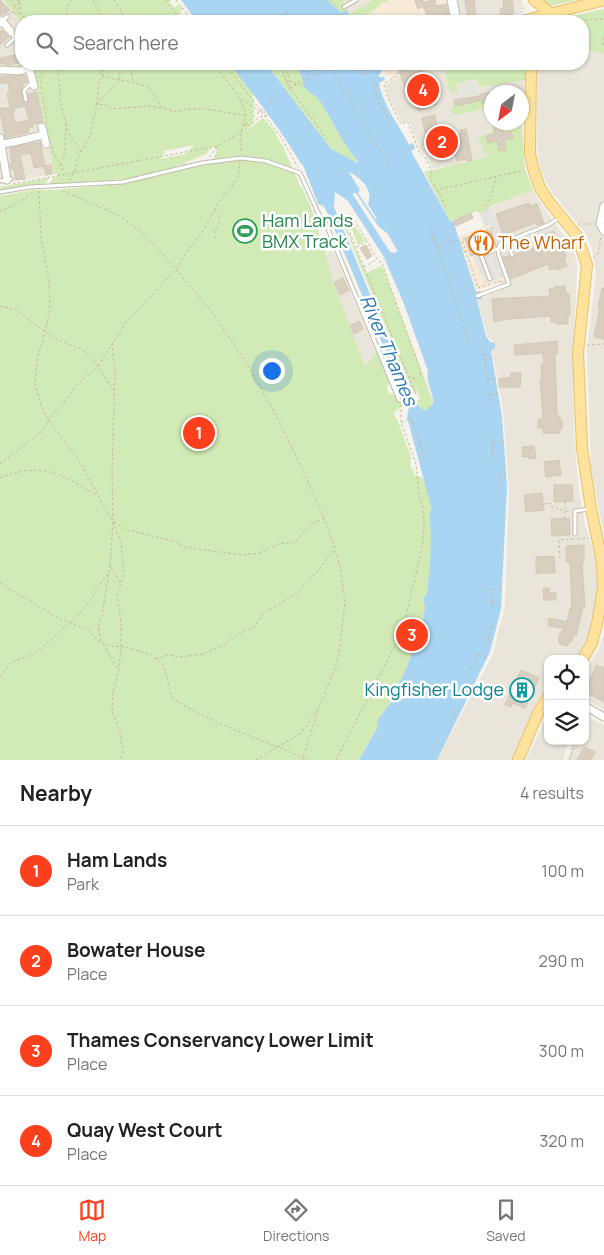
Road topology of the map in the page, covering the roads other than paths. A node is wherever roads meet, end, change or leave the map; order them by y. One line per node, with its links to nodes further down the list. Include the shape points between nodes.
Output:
1 (356, 0): 7 (lane)
2 (452, 0): 9 (street)
3 (529, 0): 10 (main road)
4 (534, 0): 8 (main road)
5 (604, 0): 6 (main road)
6 (586, 2): 8 (main road)
7 (342, 8)
8 (552, 14): 11 (main road)
9 (455, 15)
10 (530, 15)
11 (548, 15)
12 (3, 20): 13 (street)
13 (11, 32): 14 (lane, via 15,38)
14 (7, 45)
15 (0, 70): 16 (street)
16 (21, 70)
17 (31, 70): 19 (street)
18 (531, 70): 26 (main road, via 530,153 533,168 544,194)
19 (33, 85): 20 (lane, via 24,91)
20 (26, 100)
21 (1, 141): 22 (street, via 13,143 44,130); 23 (street)
22 (48, 143)
23 (7, 181)
24 (0, 192): 33 (lane, via 123,182 202,163 242,158 266,161 300,173 343,265)
25 (604, 206): 27 (street)
26 (561, 216): 28 (lane, via 548,226); 34 (main road, via 577,236 586,262 578,353 582,448)
27 (602, 228)
28 (507, 241): 29 (lane); 30 (lane)
29 (498, 249): 31 (lane, via 481,255); 32 (lane, via 509,284)
30 (512, 255)
31 (490, 280)
32 (477, 296)
33 (399, 400)
34 (591, 508): 35 (main road); 36 (lane, via 575,511)
35 (599, 532): 37 (main road)
36 (575, 534)
37 (603, 605): 38 (main road)
38 (586, 655)
39 (546, 700): 42 (main road)
40 (589, 708): 41 (street)
41 (604, 717)
42 (518, 760)

